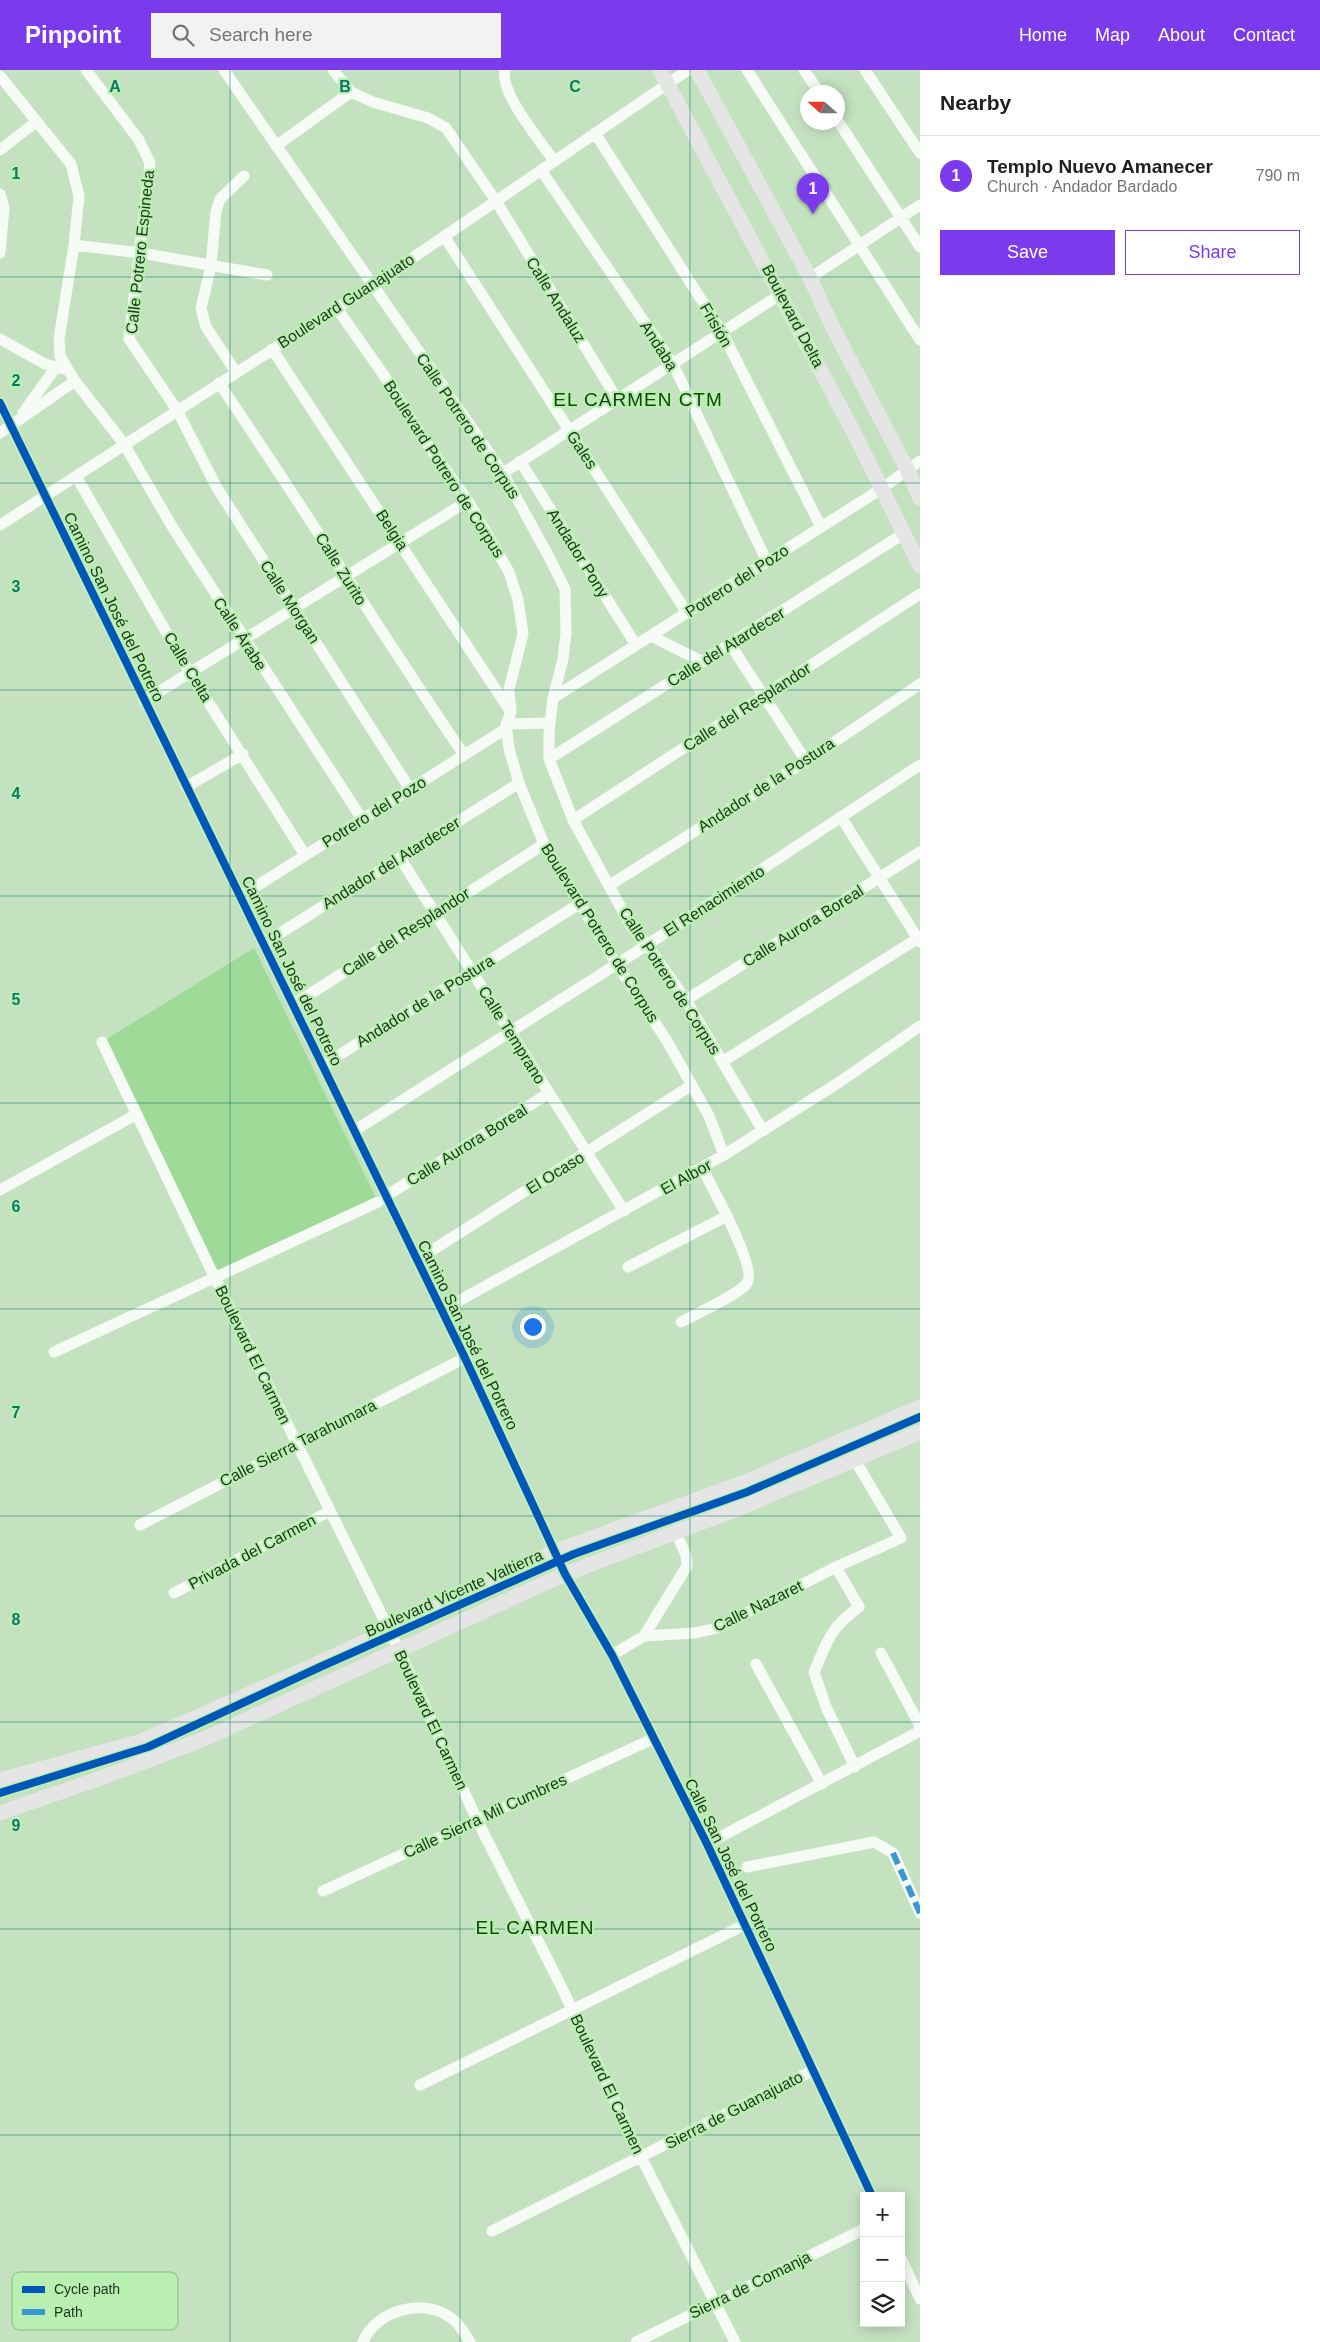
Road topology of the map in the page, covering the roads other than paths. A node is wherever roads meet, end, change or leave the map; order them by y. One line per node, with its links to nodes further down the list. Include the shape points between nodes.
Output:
1 (86, 70): 33 (street, Calle Potrero Espineda, via 139,140 150,163)
2 (224, 70): 18 (street, Calle Potrero de Corpus)
3 (333, 70): 14 (street)
4 (505, 70): 21 (street, via 503,76 508,92)
5 (660, 70): 12 (main road, Boulevard Delta)
6 (688, 70): 12 (street, Boulevard Guanajuato)
7 (697, 70): 36 (main road, Boulevard Delta)
8 (747, 70): 29 (street)
9 (804, 70): 13 (street)
10 (865, 70): 20 (street)
11 (0, 76): 15 (street, Calle Árabe)
12 (669, 83): 17 (street, Boulevard Guanajuato); 38 (main road, Boulevard Delta)
13 (814, 85)
14 (351, 92): 18 (street); 25 (street, Calle Andaluz, via 439,122)
15 (36, 122): 19 (street); 30 (street, Calle Árabe, via 71,164 79,196)
16 (844, 130): 27 (street)
17 (595, 133): 21 (street, Boulevard Guanajuato); 40 (street, Frisión)
18 (276, 146): 37 (street, Calle Potrero de Corpus)
19 (0, 150)
20 (920, 153)
21 (554, 161): 22 (street, Boulevard Guanajuato)
22 (541, 170): 25 (street, Boulevard Guanajuato); 44 (street, Andaba)
23 (244, 176): 34 (street, via 220,199)
24 (0, 194): 32 (street, via 4,207)
25 (496, 201): 28 (street, Boulevard Guanajuato); 50 (street, Calle Andaluz)
26 (920, 205): 27 (street)
27 (901, 218): 29 (street); 31 (street)
28 (444, 236): 37 (street, Boulevard Guanajuato); 54 (street, Gales)
29 (860, 244): 36 (street); 42 (street)
30 (74, 245): 33 (street); 46 (street, Calle Árabe, via 59,339 60,356)
31 (920, 248)
32 (0, 253)
33 (141, 253): 34 (street); 52 (street, Calle Potrero Espineda, via 129,339)
34 (211, 266): 35 (street); 47 (street, via 201,308 202,318)
35 (266, 275)
36 (810, 278): 58 (main road, Boulevard Delta, via 832,326)
37 (368, 288): 39 (street, Boulevard Guanajuato); 59 (street, Calle Potrero de Corpus)
38 (781, 294): 40 (street); 61 (main road, Boulevard Delta)
39 (336, 307): 43 (street, Boulevard Guanajuato); 64 (street, Boulevard Potrero de Corpus)
40 (722, 332): 44 (street); 66 (street, Frisión)
41 (0, 339): 45 (street)
42 (920, 340)
43 (272, 348): 47 (street, Boulevard Guanajuato); 68 (street, Belgia)
44 (673, 364): 50 (street); 69 (street, Andaba)
45 (56, 367): 46 (street); 53 (street)
46 (68, 370): 48 (street, Calle Árabe)
47 (236, 372): 49 (street, Boulevard Guanajuato)
48 (75, 381): 53 (street); 56 (street, Calle Árabe)
49 (219, 383): 52 (street, Boulevard Guanajuato); 71 (street, Calle Zurito)
50 (617, 399): 54 (street)
51 (0, 404): 53 (street, Camino San José del Potrero)
52 (177, 410): 56 (street, Boulevard Guanajuato); 73 (street, Calle Morgan, via 217,488)
53 (14, 424): 55 (street); 62 (street, Camino San José del Potrero)
54 (569, 430): 57 (street); 74 (street, Gales)
55 (0, 432)
56 (124, 444): 60 (street, Boulevard Guanajuato); 76 (street, Calle Árabe, via 172,528)
57 (520, 461): 59 (street); 78 (street, Andador Pony)
58 (914, 465): 61 (street, Potrero del Pozo); 63 (main road, Boulevard Delta)
59 (503, 472): 83 (street, Calle Potrero de Corpus, via 565,589 566,633)
60 (76, 476): 62 (street, Boulevard Guanajuato); 80 (street, Calle Celta)
61 (881, 489): 66 (street, Potrero del Pozo); 67 (main road, Boulevard Delta)
62 (45, 496): 65 (street, Boulevard Guanajuato); 84 (street, Camino San José del Potrero)
63 (920, 498)
64 (468, 501): 68 (street); 85 (street, Boulevard Potrero de Corpus, via 509,572 522,617 523,634 510,688)
65 (0, 525)
66 (821, 527): 69 (street, Potrero del Pozo)
67 (903, 534): 70 (main road, Boulevard Delta); 77 (street, Calle del Atardecer)
68 (401, 543): 71 (street); 85 (street, Belgia)
69 (767, 562): 74 (street, Potrero del Pozo)
70 (920, 566)
71 (346, 576): 73 (street); 89 (street, Calle Zurito)
72 (920, 594): 82 (street, Calle del Resplandor)
73 (294, 608): 76 (street); 95 (street, Calle Morgan)
74 (687, 613): 75 (street, Potrero del Pozo)
75 (651, 636): 78 (street, Potrero del Pozo); 79 (street)
76 (243, 640): 80 (street); 97 (street, Calle Árabe)
77 (730, 644): 79 (street, Calle del Atardecer); 82 (street)
78 (636, 645): 83 (street, Potrero del Pozo)
79 (703, 662): 90 (street, Calle del Atardecer)
80 (190, 673): 84 (street); 88 (street, Calle Celta)
81 (920, 684): 91 (street, Andador de la Postura)
82 (763, 696): 91 (street); 98 (street, Calle del Resplandor)
83 (553, 698): 86 (street, Calle Potrero de Corpus)
84 (144, 701): 94 (street, Camino San José del Potrero)
85 (511, 712): 87 (street, Boulevard Potrero de Corpus)
86 (550, 722): 87 (street); 90 (street, Calle Potrero de Corpus)
87 (507, 726): 89 (street, Potrero del Pozo); 93 (street, Boulevard Potrero de Corpus)
88 (243, 754): 94 (street); 101 (street, Calle Celta)
89 (464, 755): 95 (street, Potrero del Pozo)
90 (550, 759): 98 (street, Calle Potrero de Corpus)
91 (806, 761): 104 (street, Andador de la Postura)
92 (920, 765): 96 (street, El Renacimiento)
93 (519, 783): 99 (street, Boulevard Potrero de Corpus); 102 (street, Andador del Atardecer)
94 (186, 786): 105 (street, Camino San José del Potrero)
95 (410, 789): 97 (street, Potrero del Pozo)
96 (841, 817): 103 (street); 110 (street, El Renacimiento)
97 (362, 819): 101 (street, Potrero del Pozo)
98 (573, 820): 104 (street, Calle Potrero de Corpus)
99 (544, 844): 106 (street, Boulevard Potrero de Corpus); 107 (street, Calle del Resplandor)
100 (920, 852): 103 (street, Calle Aurora Boreal)
101 (305, 855): 105 (street, Potrero del Pozo)
102 (400, 858): 107 (street, Calle Temprano); 109 (street, Andador del Atardecer)
103 (880, 878): 108 (street); 113 (street, Calle Aurora Boreal)
104 (610, 884): 110 (street, Calle Potrero de Corpus)
105 (240, 896): 109 (street, Camino San José del Potrero)
106 (579, 904): 111 (street, Boulevard Potrero de Corpus); 112 (street, Andador de la Postura)
107 (435, 914): 112 (street, Calle Temprano); 114 (street, Calle del Resplandor)
108 (919, 939): 118 (street)
109 (263, 944): 114 (street, Camino San José del Potrero)
110 (643, 947): 111 (street, El Renacimiento); 113 (street, Calle Potrero de Corpus)
111 (618, 961): 116 (street, El Renacimiento); 120 (street, Boulevard Potrero de Corpus)
112 (472, 972): 116 (street, Calle Temprano); 119 (street, Andador de la Postura)
113 (686, 1000): 118 (street, Calle Potrero de Corpus)
114 (293, 1005): 119 (street, Camino San José del Potrero)
115 (920, 1026): 124 (street, El Albor)
116 (509, 1031): 121 (street, Calle Temprano); 123 (street, El Renacimiento)
117 (102, 1042): 122 (street, Boulevard El Carmen)
118 (722, 1062): 124 (street, Calle Potrero de Corpus)
119 (322, 1066): 123 (street, Camino San José del Potrero)
120 (692, 1085): 125 (street, El Ocaso); 126 (street, Boulevard Potrero de Corpus, via 709,1116)
121 (548, 1093): 125 (street, Calle Temprano); 129 (street, Calle Aurora Boreal)
122 (137, 1114): 128 (street); 134 (street, Boulevard El Carmen)
123 (354, 1130): 129 (street, Camino San José del Potrero)
124 (763, 1131): 126 (street, El Albor)
125 (586, 1153): 130 (street, Calle Temprano); 132 (street, El Ocaso)
126 (724, 1155): 127 (street, El Albor)
127 (702, 1168): 130 (street, El Albor); 131 (street)
128 (0, 1190)
129 (382, 1199): 132 (street, Camino San José del Potrero); 134 (street, Calle Aurora Boreal)
130 (624, 1211): 135 (street, El Albor)
131 (727, 1216): 133 (street); 136 (street, via 749,1267 749,1279 742,1289)
132 (418, 1260): 135 (street, Camino San José del Potrero)
133 (628, 1267)
134 (215, 1278): 137 (street, Calle Aurora Boreal); 141 (street, Boulevard El Carmen)
135 (442, 1310): 146 (street, Camino San José del Potrero)
136 (681, 1322)
137 (54, 1352)
138 (457, 1362): 141 (street, Calle Sierra Tarahumara)
139 (920, 1406): 146 (main road, Boulevard Vicente Valtierra, via 745,1482)
140 (920, 1432): 142 (main road, Boulevard Vicente Valtierra)
141 (297, 1444): 143 (street, Boulevard El Carmen); 144 (street, Calle Sierra Tarahumara)
142 (855, 1460): 145 (main road, Boulevard Vicente Valtierra); 147 (street, Calle Nazaret, via 901,1538)
143 (330, 1512): 149 (street, Privada del Carmen); 150 (street, Boulevard El Carmen)
144 (140, 1525)
145 (676, 1533): 148 (main road, Boulevard Vicente Valtierra); 151 (street, via 686,1555 687,1566)
146 (556, 1551): 148 (street, Calle San José del Potrero); 150 (main road, Boulevard Vicente Valtierra)
147 (836, 1566): 151 (street, Calle Nazaret, via 716,1628); 157 (street, via 859,1607 840,1621 829,1636 814,1672 826,1707)
148 (565, 1574): 152 (main road, Boulevard Vicente Valtierra); 154 (street, Calle San José del Potrero)
149 (174, 1593)
150 (389, 1630): 152 (street, Boulevard El Carmen); 158 (main road, Boulevard Vicente Valtierra, via 139,1742)
151 (644, 1636): 154 (street, Calle Nazaret)
152 (399, 1650): 160 (main road, Boulevard Vicente Valtierra, via 204,1738); 161 (street, Boulevard El Carmen)
153 (881, 1653): 157 (street, via 920,1729)
154 (612, 1655): 162 (street, Calle San José del Potrero)
155 (756, 1664): 159 (street)
156 (648, 1741): 161 (street, Calle Sierra Mil Cumbres)
157 (855, 1766): 159 (street)
158 (0, 1780)
159 (822, 1784): 162 (street)
160 (0, 1813)
161 (477, 1820): 164 (street, Calle Sierra Mil Cumbres); 167 (street, Boulevard El Carmen)
162 (707, 1844): 168 (street, Calle San José del Potrero)
163 (747, 1867): 165 (street, via 874,1842 893,1853)
164 (323, 1891)
165 (920, 1913)
166 (738, 1928): 167 (street)
167 (572, 2010): 169 (street); 170 (street, Boulevard El Carmen)
168 (814, 2070): 170 (street, Sierra de Guanajuato); 171 (street, Calle San José del Potrero)
169 (420, 2085)
170 (641, 2157): 172 (street, Sierra de Guanajuato); 176 (street, Boulevard El Carmen)
171 (870, 2192)
172 (492, 2231)
173 (860, 2231): 176 (street, Sierra de Comanja)
174 (905, 2267): 175 (street)
175 (920, 2299)
176 (716, 2302): 179 (street, Sierra de Comanja); 180 (street, Boulevard El Carmen)
177 (363, 2342): 178 (street, via 372,2327 395,2312 427,2307 460,2324)
178 (470, 2342)
179 (636, 2342)
180 (735, 2342)

